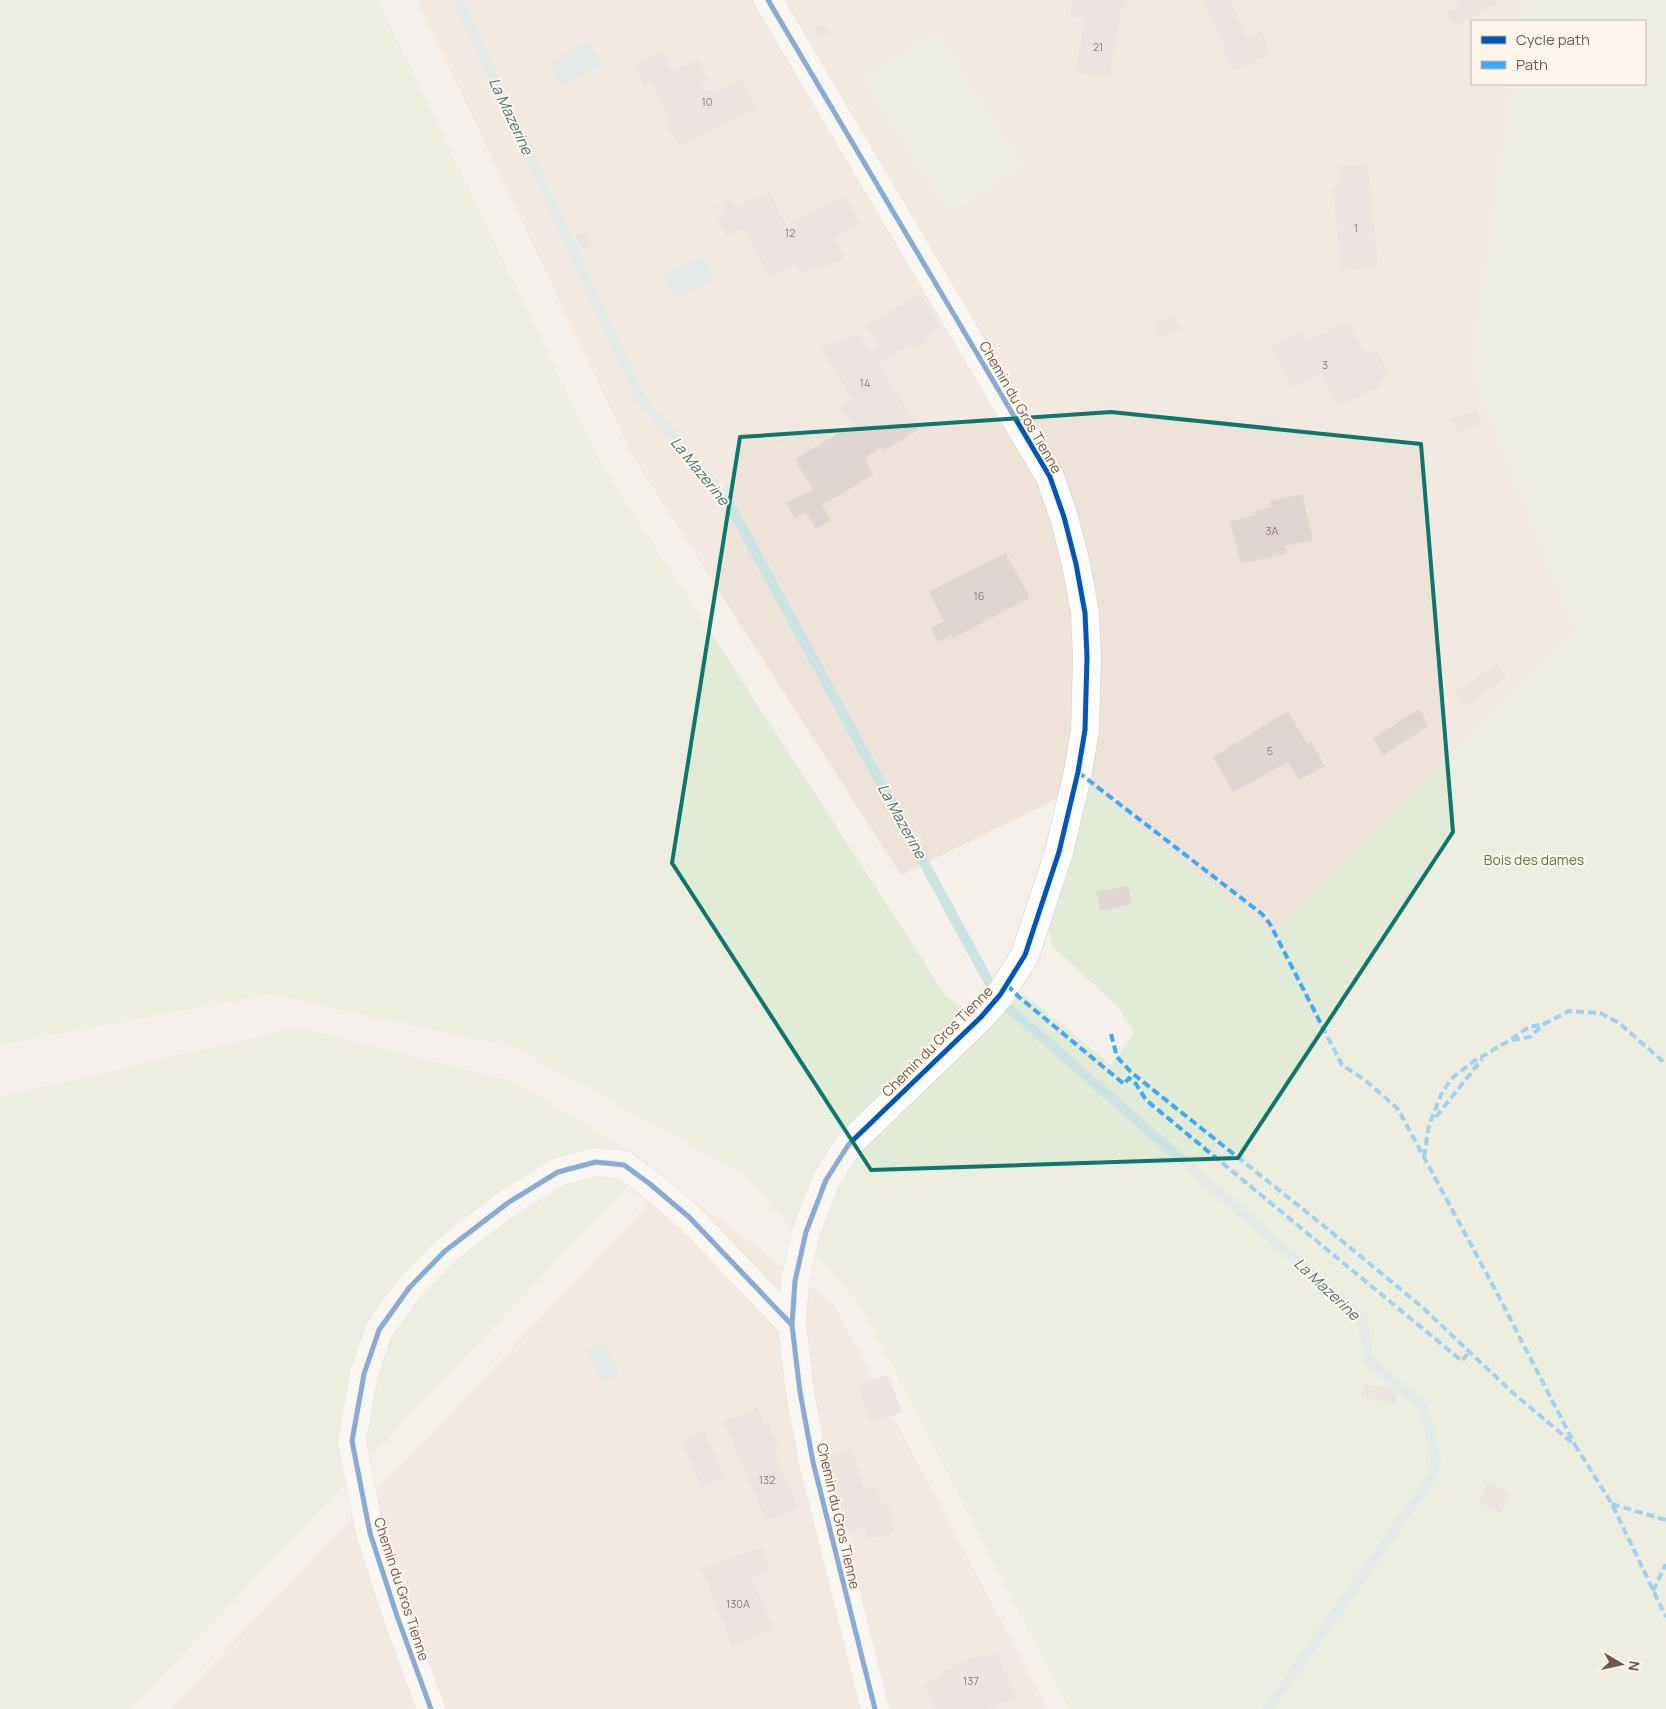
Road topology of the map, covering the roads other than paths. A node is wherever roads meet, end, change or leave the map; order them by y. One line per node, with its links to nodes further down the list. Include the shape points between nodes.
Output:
1 (768, 0): 2 (street, Chemin du Gros Tienne, via 1050,477 1076,564 1085,613 1087,657 1085,730 1078,772 1059,852 1025,955 1000,995 981,1017 849,1144 826,1180 806,1232 795,1280)
2 (792, 1325): 3 (street, Chemin du Gros Tienne, via 689,1217 650,1184 624,1165 596,1162 558,1172 509,1202 444,1251 408,1288 379,1330 364,1374 352,1441 370,1533); 4 (street, Chemin du Gros Tienne, via 813,1462)
3 (431, 1709)
4 (875, 1709)

